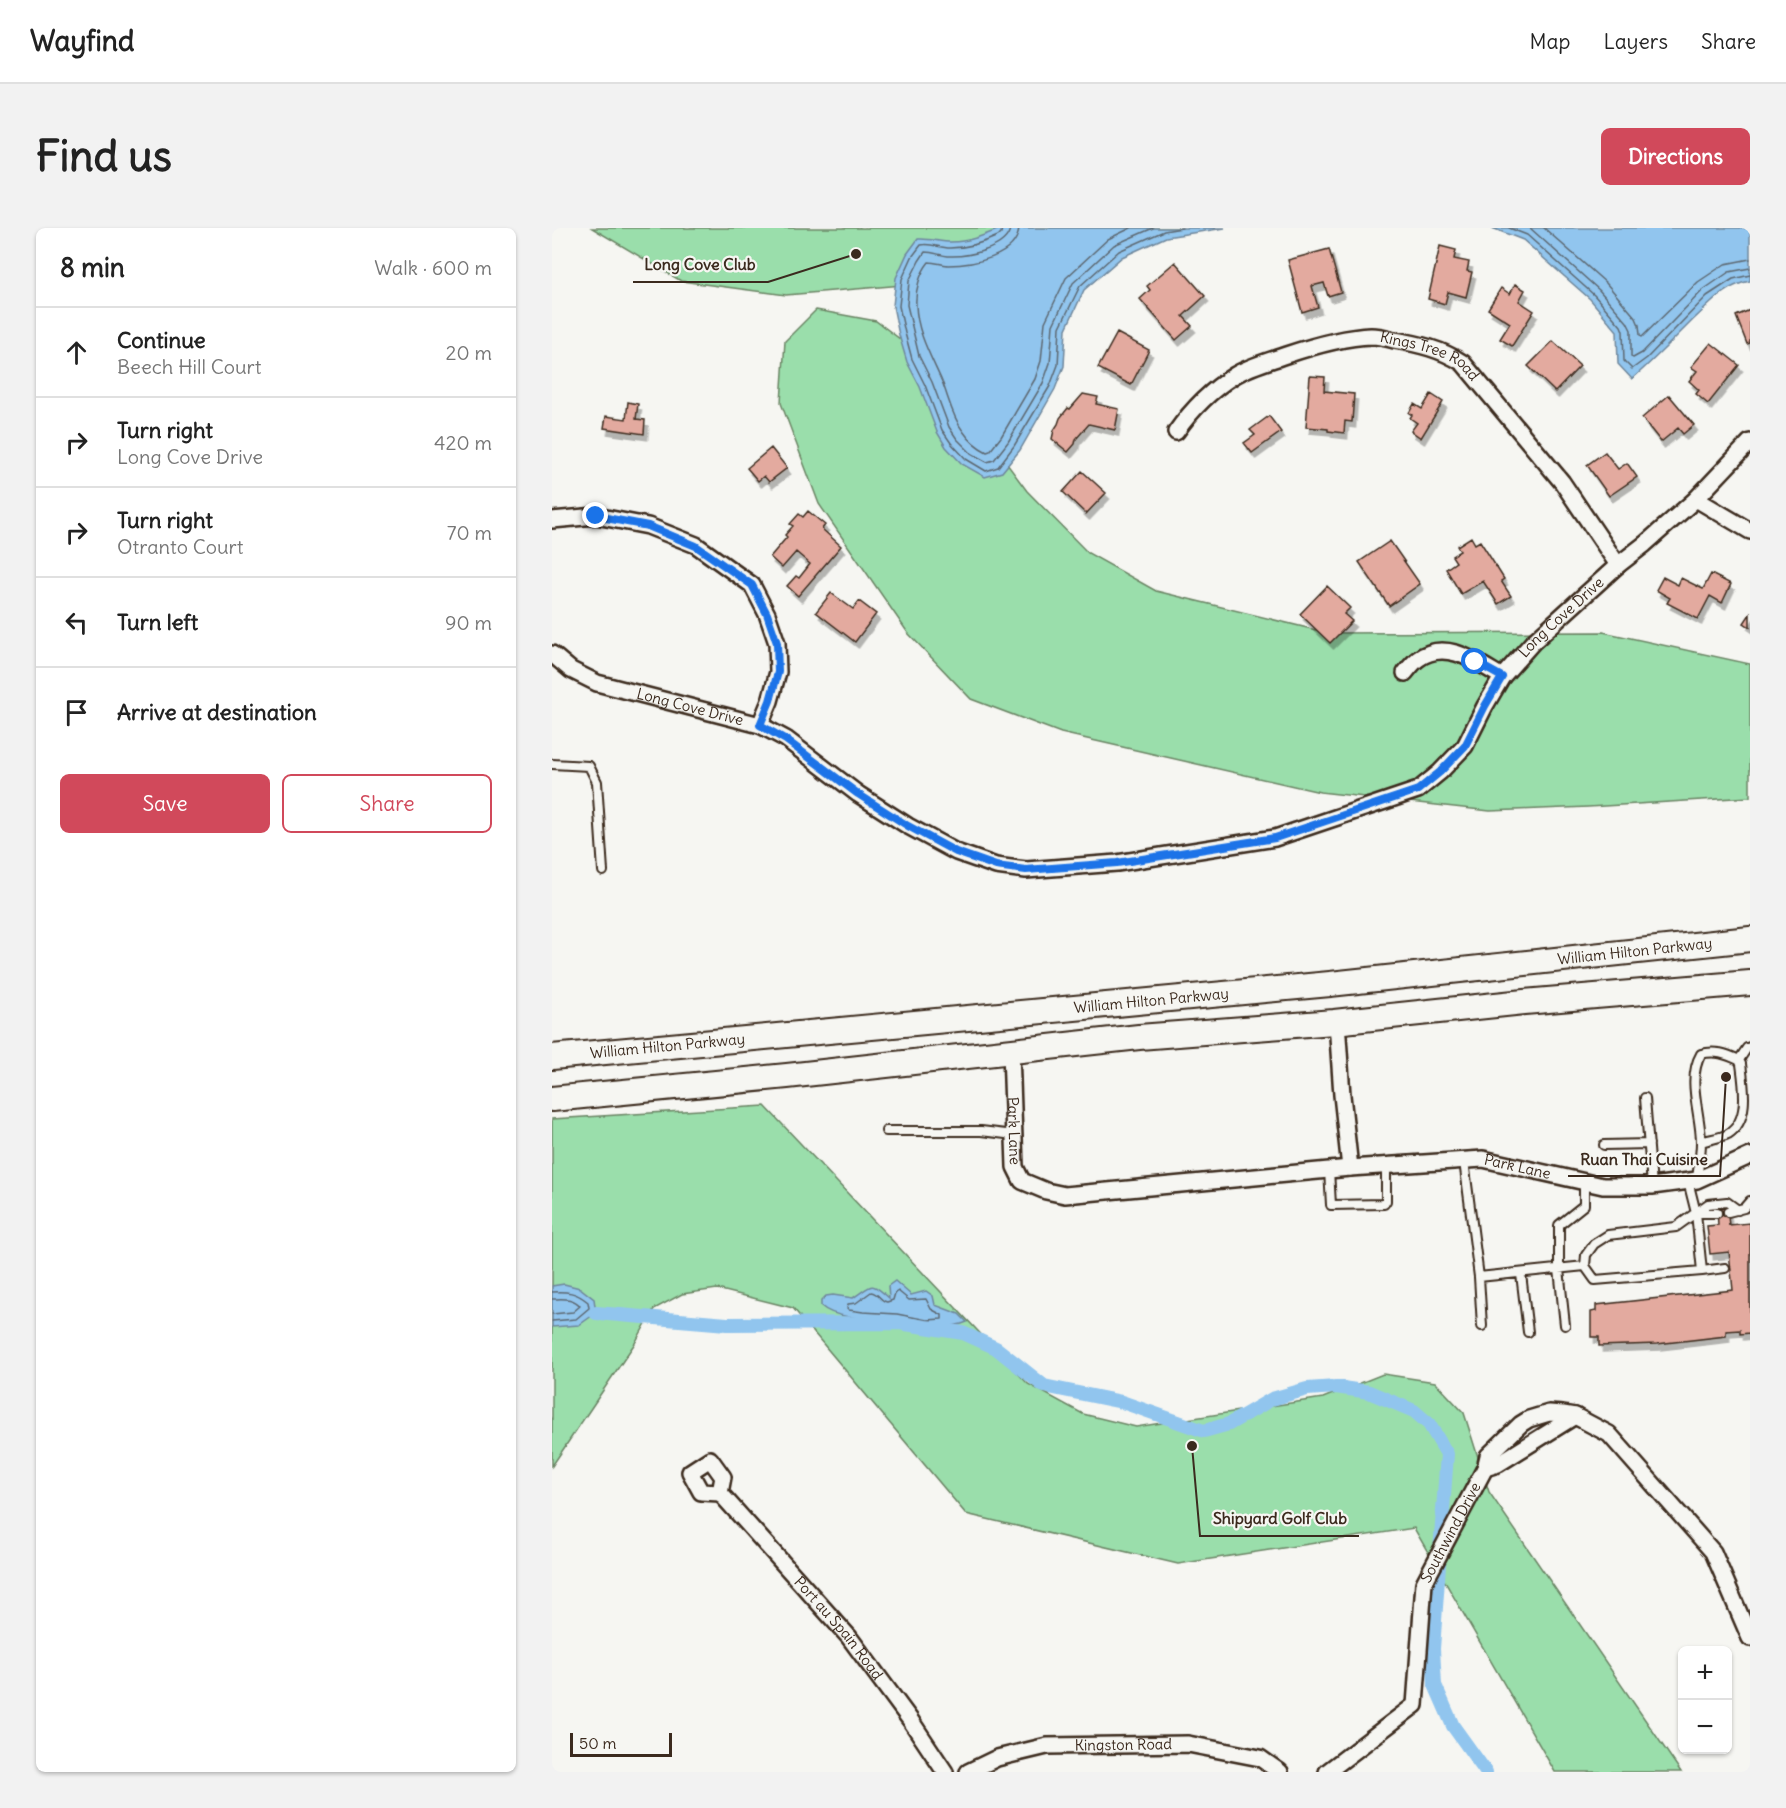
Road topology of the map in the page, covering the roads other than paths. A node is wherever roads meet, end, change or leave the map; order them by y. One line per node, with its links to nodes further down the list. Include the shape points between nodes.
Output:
1 (1176, 432): 6 (street, Kings Tree Road, via 1212,392 1236,374 1264,362 1342,340 1372,336 1419,344 1463,363 1562,483)
2 (1750, 442): 3 (street, Long Cove Drive)
3 (1696, 499): 5 (street); 6 (street, Long Cove Drive)
4 (552, 520): 10 (street, via 596,516 648,526 696,546 752,585 777,643 778,672)
5 (1750, 531)
6 (1618, 565): 9 (street, Long Cove Drive, via 1533,642)
7 (552, 654): 10 (street, Long Cove Drive, via 571,670 597,683)
8 (1405, 673): 9 (street, via 1419,658 1434,651 1453,651)
9 (1502, 677): 10 (street, Long Cove Drive, via 1465,746 1418,790 1275,838 1117,863 1026,870 996,866 956,852 908,826)
10 (760, 725)
11 (552, 764): 12 (lane, via 589,766 597,782)
12 (603, 871)
13 (1750, 939): 14 (highway, William Hilton Parkway)
14 (1455, 970): 16 (highway, via 1354,992); 19 (highway, William Hilton Parkway)
15 (1750, 983): 16 (highway)
16 (1338, 1022): 18 (highway); 31 (street)
17 (1750, 1047): 20 (lane)
18 (1011, 1051): 22 (highway); 24 (street, Park Lane)
19 (552, 1057)
20 (1739, 1060): 25 (lane, via 1745,1113 1742,1123 1728,1134); 25 (lane, via 1709,1052 1701,1054 1697,1061 1694,1080)
21 (1645, 1098): 26 (lane)
22 (552, 1099)
23 (886, 1131): 24 (lane)
24 (1014, 1135): 32 (street, Park Lane, via 1015,1167 1022,1181 1040,1193 1065,1195)
25 (1701, 1142): 34 (lane)
26 (1649, 1144): 27 (lane); 35 (lane)
27 (1604, 1145)
28 (1750, 1156): 34 (street, Park Lane)
29 (1464, 1161): 30 (street, Park Lane); 33 (street, Park Lane, via 1483,1159); 46 (lane)
30 (1386, 1166): 31 (street, Park Lane); 32 (lane, via 1384,1204 1331,1205)
31 (1350, 1168): 32 (street, Park Lane)
32 (1329, 1170)
33 (1584, 1181): 35 (street, Park Lane, via 1603,1186); 43 (lane, via 1584,1205 1559,1226)
34 (1692, 1181): 35 (street, Park Lane); 39 (lane)
35 (1652, 1186)
36 (1750, 1201): 37 (lane)
37 (1738, 1209): 38 (lane); 39 (lane, via 1727,1202 1708,1204)
38 (1728, 1212)
39 (1696, 1213): 40 (lane); 41 (lane, via 1676,1227 1608,1235 1586,1255); 44 (lane)
40 (1717, 1213)
41 (1586, 1266): 43 (lane); 44 (lane, via 1595,1280)
42 (1725, 1268): 44 (lane)
43 (1559, 1269): 45 (lane); 47 (lane)
44 (1702, 1271)
45 (1521, 1274): 46 (lane); 49 (lane)
46 (1479, 1277): 48 (lane)
47 (1565, 1325)
48 (1482, 1326)
49 (1528, 1332)
50 (1575, 1416): 51 (street, Southwind Drive, via 1498,1464); 51 (street, Southwind Drive, via 1549,1413 1529,1419 1488,1456); 53 (street, Southwind Drive, via 1610,1434 1713,1552)
51 (1485, 1468): 57 (street, Southwind Drive, via 1424,1583 1415,1705)
52 (720, 1493): 54 (street, Port au Spain Road, via 849,1637)
53 (1750, 1638)
54 (945, 1772)
55 (968, 1772): 56 (street, Kingston Road, via 998,1758 1047,1746 1188,1744 1260,1758)
56 (1280, 1772)
57 (1327, 1772)

